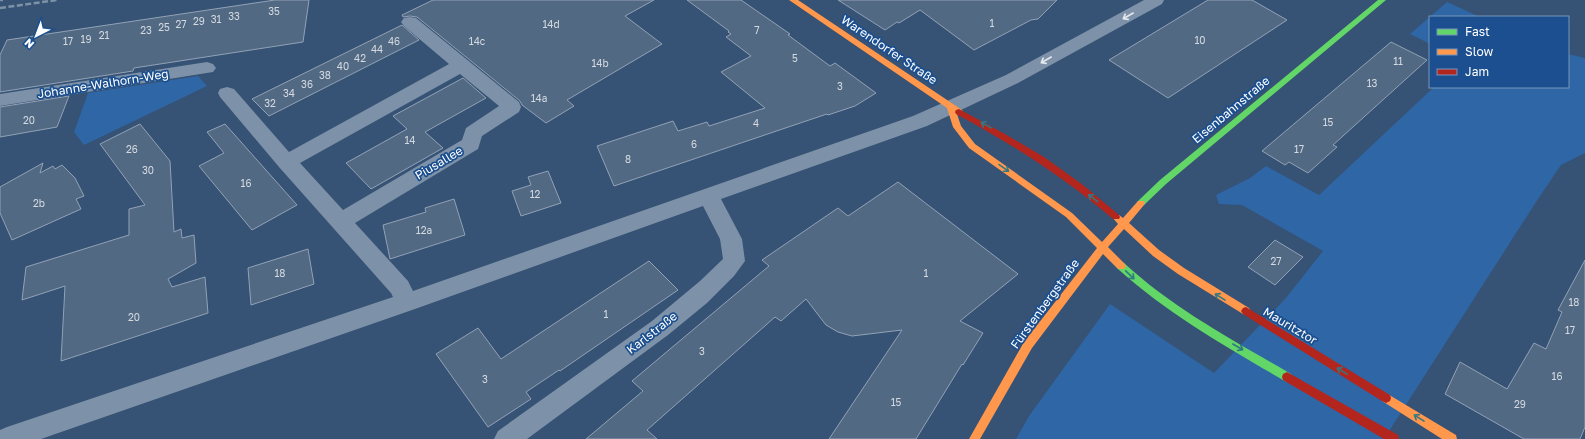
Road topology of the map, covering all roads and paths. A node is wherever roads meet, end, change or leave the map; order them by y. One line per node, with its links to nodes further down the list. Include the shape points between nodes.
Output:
1 (1156, 0): 9 (street, one-way to 9, via 1012,79)
2 (1382, 0): 13 (main road, Eisenbahnstraße, via 1163,182)
3 (801, 2): 9 (main road, Warendorfer Straße)
4 (410, 22): 5 (street, Piusallee)
5 (462, 66): 10 (street); 12 (street, Piusallee, via 512,107 473,133 471,144)
6 (207, 68): 8 (street, Johanne-Walhorn-Weg)
7 (227, 93): 10 (street)
8 (0, 100)
9 (951, 107): 11 (street, via 920,121); 13 (main road, Warendorfer Straße, one-way to 9, via 1055,170 999,133); 14 (main road, one-way to 14, via 957,126 972,146 1069,215)
10 (286, 162): 12 (street)
11 (709, 196): 15 (street); 17 (street, Karlstraße, via 731,238 734,260 722,276 634,348)
12 (341, 221): 15 (street, via 400,287)
13 (1123, 223): 14 (main road, Eisenbahnstraße); 20 (main road, Mauritztor, one-way to 13, via 1200,284 1156,253)
14 (1103, 247): 18 (main road, Fürstenbergstraße, via 1028,345); 19 (main road, one-way to 19, via 1132,277 1180,314)
15 (407, 302): 16 (street)
16 (7, 439)
17 (507, 439)
18 (974, 439)
19 (1394, 439)
20 (1452, 439)

